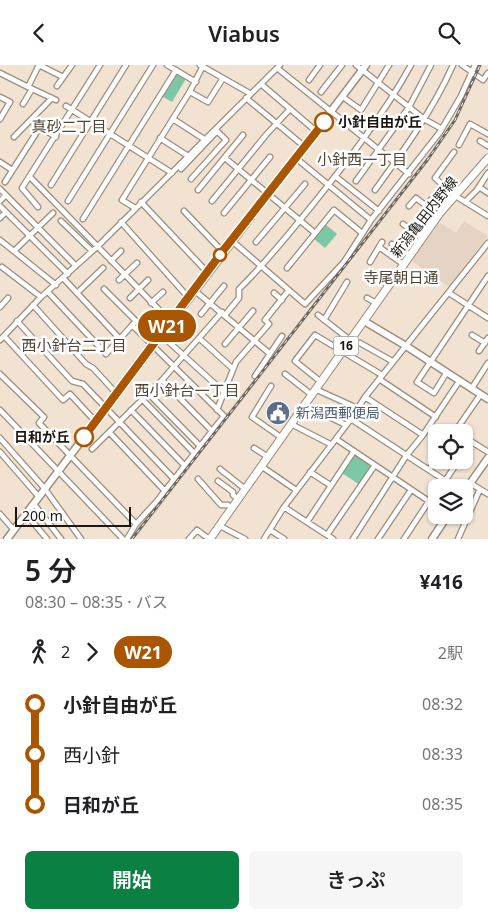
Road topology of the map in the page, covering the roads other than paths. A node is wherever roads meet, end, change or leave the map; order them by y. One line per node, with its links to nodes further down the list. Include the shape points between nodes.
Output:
1 (39, 65): 23 (street); 32 (street)
2 (72, 65): 23 (street)
3 (100, 65): 44 (street)
4 (126, 65): 49 (street)
5 (153, 65): 53 (street)
6 (167, 65): 19 (street)
7 (320, 65): 25 (street)
8 (342, 65): 34 (street)
9 (356, 65): 18 (street)
10 (389, 65): 29 (street)
11 (411, 65): 36 (street)
12 (431, 65): 42 (street)
13 (453, 65): 48 (street, via 442,91)
14 (462, 65): 20 (street)
15 (475, 65): 20 (street)
16 (202, 66): 24 (street); 27 (street)
17 (279, 67): 28 (street); 45 (street)
18 (364, 68): 29 (street); 38 (street)
19 (176, 70): 27 (street); 62 (street)
20 (472, 72): 26 (street); 51 (street)
21 (0, 73): 32 (street)
22 (488, 73): 26 (street)
23 (63, 77): 31 (street)
24 (223, 78): 33 (street, via 208,102); 35 (street)
25 (308, 80)
26 (483, 80): 30 (street)
27 (196, 82): 33 (street)
28 (261, 84): 35 (street); 43 (street)
29 (379, 84): 36 (street); 38 (street, via 361,110)
30 (488, 84)
31 (57, 86)
32 (30, 88): 40 (street); 56 (street, via 54,99)
33 (190, 92): 47 (street)
34 (321, 92)
35 (251, 94): 39 (street)
36 (394, 96): 42 (street); 58 (street)
37 (0, 97): 46 (street, via 10,102)
38 (343, 97): 45 (street)
39 (246, 98): 50 (street); 60 (street)
40 (22, 104)
41 (66, 106): 44 (street)
42 (409, 107): 48 (street); 67 (street)
43 (290, 109): 50 (street); 52 (street)
44 (72, 110): 49 (street); 57 (street)
45 (332, 112): 52 (street); 58 (street)
46 (0, 119)
47 (173, 119): 59 (street); 60 (street)
48 (424, 119): 51 (street); 79 (street)
49 (91, 122): 53 (street); 95 (street)
50 (277, 124): 66 (street); 82 (street)
51 (442, 129): 87 (street)
52 (316, 132): 66 (street)
53 (110, 134): 62 (street); 107 (street)
54 (488, 134): 63 (street, via 470,123)
55 (243, 135): 70 (street)
56 (14, 137)
57 (56, 137): 83 (street, via 40,127); 89 (street)
58 (364, 137): 67 (street); 88 (street)
59 (160, 138): 71 (street); 72 (street)
60 (204, 139): 71 (street)
61 (480, 141): 65 (street)
62 (129, 145): 72 (street); 123 (street)
63 (459, 145)
64 (220, 146): 68 (street, via 226,139 217,131); 70 (street); 77 (street)
65 (488, 146)
66 (306, 147): 76 (street)
67 (380, 149): 79 (street); 92 (street)
68 (198, 152): 77 (street); 81 (street)
69 (454, 152): 97 (street, via 434,178)
70 (229, 153): 74 (street)
71 (188, 155): 85 (street)
72 (148, 157): 85 (street); 114 (street, via 122,200)
73 (270, 157): 91 (street)
74 (225, 158): 82 (street); 84 (street)
75 (488, 158): 80 (main road, 新潟亀田内野線 / 16)
76 (297, 159): 96 (street); 103 (street)
77 (207, 161): 84 (street); 90 (street)
78 (0, 162): 83 (street)
79 (395, 162): 87 (street); 101 (street)
80 (485, 167): 105 (main road, 新潟亀田内野線 / 16)
81 (181, 169)
82 (240, 169): 91 (street); 108 (street)
83 (12, 170): 93 (street)
84 (216, 170): 100 (street)
85 (172, 173): 109 (street)
86 (488, 173): 98 (street)
87 (409, 174): 117 (street)
88 (335, 176): 96 (street); 117 (street)
89 (30, 177): 113 (street, via 22,187); 140 (street)
90 (191, 179)
91 (252, 180): 103 (street); 120 (street)
92 (356, 181)
93 (5, 182)
94 (305, 184): 115 (street)
95 (51, 185)
96 (328, 185): 124 (street); 125 (street)
97 (445, 187): 105 (street); 111 (street, via 425,205 415,197)
98 (479, 187): 102 (street); 110 (street)
99 (0, 189): 104 (street)
100 (198, 190)
101 (376, 190)
102 (488, 193)
103 (268, 194): 115 (street); 135 (street)
104 (6, 195): 106 (street); 129 (street)
105 (454, 195): 110 (street); 133 (main road, 新潟亀田内野線 / 16)
106 (0, 201)
107 (68, 201)
108 (212, 201)
109 (141, 202): 114 (street); 156 (street)
110 (465, 202): 121 (street)
111 (409, 205)
112 (0, 207): 118 (street)
113 (38, 207)
114 (135, 208): 127 (street)
115 (285, 208): 124 (street); 136 (street)
116 (184, 211): 145 (street)
117 (378, 211): 125 (street)
118 (6, 212): 122 (street); 132 (street)
119 (52, 213): 129 (street)
120 (224, 213)
121 (488, 216)
122 (0, 218)
123 (83, 219)
124 (300, 220): 130 (street); 152 (street)
125 (371, 220): 131 (street)
126 (61, 221): 143 (street)
127 (121, 222): 140 (street); 177 (street)
128 (403, 224): 133 (street)
129 (37, 227): 132 (street); 151 (street)
130 (315, 233): 131 (street, via 334,210); 155 (street)
131 (362, 233): 169 (street, via 344,262 305,304)
132 (29, 236): 142 (street); 157 (street)
133 (422, 238): 146 (main road, 新潟亀田内野線 / 16)
134 (0, 240): 142 (street)
135 (231, 241): 145 (street); 152 (street)
136 (256, 242)
137 (382, 242): 141 (street)
138 (488, 243): 174 (street)
139 (392, 244): 146 (street)
140 (98, 246): 143 (street); 147 (street)
141 (378, 247): 148 (street); 150 (street)
142 (14, 251): 164 (street)
143 (92, 251): 151 (street)
144 (121, 251): 147 (street)
145 (222, 252): 156 (street)
146 (410, 255): 150 (main road, 新潟亀田内野線 / 16)
147 (111, 261): 158 (street)
148 (370, 262)
149 (137, 263): 158 (street)
150 (403, 264): 183 (main road, 新潟亀田内野線 / 16)
151 (76, 266): 157 (street)
152 (262, 266): 169 (street); 189 (street, via 239,289 239,299)
153 (2, 267): 175 (street)
154 (103, 268): 172 (street)
155 (287, 268)
156 (207, 272): 168 (street)
157 (68, 274): 160 (street)
158 (124, 275): 161 (street); 167 (street)
159 (488, 276): 185 (street)
160 (64, 279): 164 (street); 172 (street)
161 (119, 280)
162 (148, 280): 167 (street)
163 (347, 282): 192 (street)
164 (56, 285): 170 (street)
165 (224, 286): 182 (street)
166 (104, 289): 196 (street, via 136,321)
167 (138, 289): 176 (street); 181 (street)
168 (194, 289): 177 (street); 182 (street)
169 (290, 290): 180 (street)
170 (48, 292): 175 (street); 205 (street, via 106,354)
171 (163, 292): 181 (street)
172 (77, 293): 205 (street)
173 (274, 293): 180 (street)
174 (449, 293): 185 (street); 212 (street)
175 (41, 297): 184 (street)
176 (130, 297)
177 (188, 297): 194 (street)
178 (8, 298): 186 (street)
179 (367, 298): 183 (street)
180 (282, 301): 206 (street, via 265,321 269,324)
181 (151, 303): 194 (street)
182 (210, 303): 188 (street); 189 (street)
183 (376, 303): 195 (main road, 新潟亀田内野線 / 16)
184 (33, 305): 193 (street); 234 (street)
185 (468, 305): 191 (street); 218 (street)
186 (0, 307)
187 (253, 311): 197 (street)
188 (200, 314)
189 (223, 314): 197 (street); 203 (street)
190 (318, 315): 192 (street)
191 (487, 316)
192 (324, 320): 207 (street)
193 (17, 321): 201 (street); 241 (street, via 72,381 83,385)
194 (170, 321): 199 (street)
195 (364, 321): 207 (main road, 新潟亀田内野線 / 16); 212 (street)
196 (132, 325): 205 (street); 211 (street)
197 (240, 327): 206 (street); 210 (street)
198 (0, 329): 201 (street)
199 (160, 334): 211 (street); 216 (street)
200 (472, 335): 209 (street)
201 (3, 336): 248 (street, via 64,400 70,394)
202 (282, 336): 214 (street)
203 (199, 338): 216 (street); 221 (street)
204 (488, 338): 209 (street)
205 (120, 339)
206 (254, 340): 214 (street); 221 (street)
207 (350, 340): 215 (main road, 新潟亀田内野線 / 16)
208 (360, 343): 217 (street)
209 (485, 343): 213 (street)
210 (225, 344)
211 (152, 345): 220 (street); 234 (street)
212 (406, 346): 217 (street); 218 (street)
213 (479, 351)
214 (269, 353): 225 (street)
215 (342, 353): 226 (street); 229 (main road, 新潟亀田内野線 / 16); 229 (street, via 315,335 296,361)
216 (183, 355): 220 (street); 232 (street)
217 (392, 361): 226 (street)
218 (431, 362): 222 (street); 222 (street, via 417,382 434,393)
219 (488, 363): 231 (street)
220 (174, 367): 227 (street); 243 (street)
221 (233, 369): 232 (street)
222 (447, 373): 228 (street)
223 (0, 374): 268 (street, via 44,417 39,423)
224 (284, 374): 233 (street)
225 (254, 377)
226 (380, 377): 237 (street); 246 (street)
227 (162, 380): 235 (street); 253 (street)
228 (460, 380): 231 (street); 246 (street)
229 (321, 382): 233 (main road, 新潟亀田内野線 / 16)
230 (271, 386): 257 (street, via 252,417)
231 (472, 388): 236 (street)
232 (224, 391): 243 (street)
233 (314, 392): 240 (main road, 新潟亀田内野線 / 16); 242 (street)
234 (116, 393): 241 (street)
235 (149, 393): 239 (street); 261 (street)
236 (481, 394): 238 (street); 251 (street)
237 (365, 397): 242 (street); 255 (street)
238 (488, 399)
239 (142, 400): 245 (street); 266 (street)
240 (305, 405): 250 (main road, 新潟亀田内野線 / 16); 252 (street)
241 (105, 407): 248 (street); 249 (street)
242 (357, 408): 247 (street)
243 (217, 409): 253 (street, via 224,416)
244 (0, 410): 276 (street)
245 (132, 411): 249 (street); 272 (street)
246 (436, 417): 255 (street)
247 (350, 419): 252 (street); 269 (street)
248 (95, 421): 268 (street)
249 (120, 422): 254 (street); 280 (street)
250 (291, 424): 257 (main road, 新潟亀田内野線 / 16); 260 (street)
251 (460, 424)
252 (346, 425): 258 (street)
253 (211, 431): 261 (street)
254 (110, 433): 263 (street); 291 (street)
255 (423, 435): 269 (street)
256 (0, 438): 287 (street)
257 (282, 439): 270 (main road, 新潟亀田内野線 / 16)
258 (336, 439): 260 (street); 264 (street)
259 (473, 442): 267 (street)
260 (330, 444): 278 (street)
261 (199, 445): 266 (street)
262 (254, 448): 270 (street)
263 (92, 449)
264 (354, 451): 273 (street); 285 (street)
265 (0, 452): 294 (street)
266 (193, 452): 272 (street)
267 (488, 452)
268 (70, 454): 276 (street); 303 (street)
269 (406, 456): 277 (street); 279 (street)
270 (268, 457): 274 (main road, 新潟亀田内野線 / 16)
271 (488, 458): 283 (street)
272 (184, 465): 280 (street)
273 (375, 465): 279 (street); 308 (street)
274 (262, 466): 288 (main road, 新潟亀田内野線 / 16); 292 (street)
275 (220, 469): 288 (street)
276 (59, 470): 287 (street); 314 (street)
277 (429, 471): 282 (street)
278 (310, 472): 285 (street); 292 (street)
279 (393, 477): 289 (street); 321 (street)
280 (173, 478): 291 (street)
281 (198, 479): 299 (street, via 221,505)
282 (442, 479)
283 (473, 479)
284 (218, 481): 295 (street)
285 (330, 485): 302 (street)
286 (473, 485): 290 (street)
287 (45, 489): 294 (street); 313 (street)
288 (245, 489): 295 (main road, 新潟亀田内野線 / 16)
289 (411, 489): 296 (street); 322 (street)
290 (480, 489): 293 (street); 324 (street)
291 (164, 490): 303 (street)
292 (296, 490): 298 (street)
293 (488, 494)
294 (39, 497): 297 (street)
295 (238, 499): 299 (main road, 新潟亀田内野線 / 16)
296 (428, 501): 309 (street)
297 (34, 505): 301 (street); 312 (street)
298 (284, 507): 302 (street); 307 (street)
299 (232, 509): 305 (main road, 新潟亀田内野線 / 16)
300 (0, 514): 306 (street)
301 (26, 514): 306 (street); 311 (street)
302 (308, 522): 308 (street)
303 (136, 523): 314 (street)
304 (442, 524): 323 (street)
305 (220, 526): 316 (main road, 新潟亀田内野線 / 16); 317 (street)
306 (14, 530): 310 (street)
307 (270, 530): 318 (street); 319 (street)
308 (327, 535): 320 (street)
309 (406, 538)
310 (7, 539)
311 (46, 539)
312 (61, 539)
313 (81, 539)
314 (125, 539)
315 (190, 539): 316 (street, via 197,531)
316 (210, 539)
317 (245, 539)
318 (264, 539)
319 (284, 539)
320 (333, 539)
321 (353, 539)
322 (378, 539)
323 (432, 539)
324 (458, 539)

